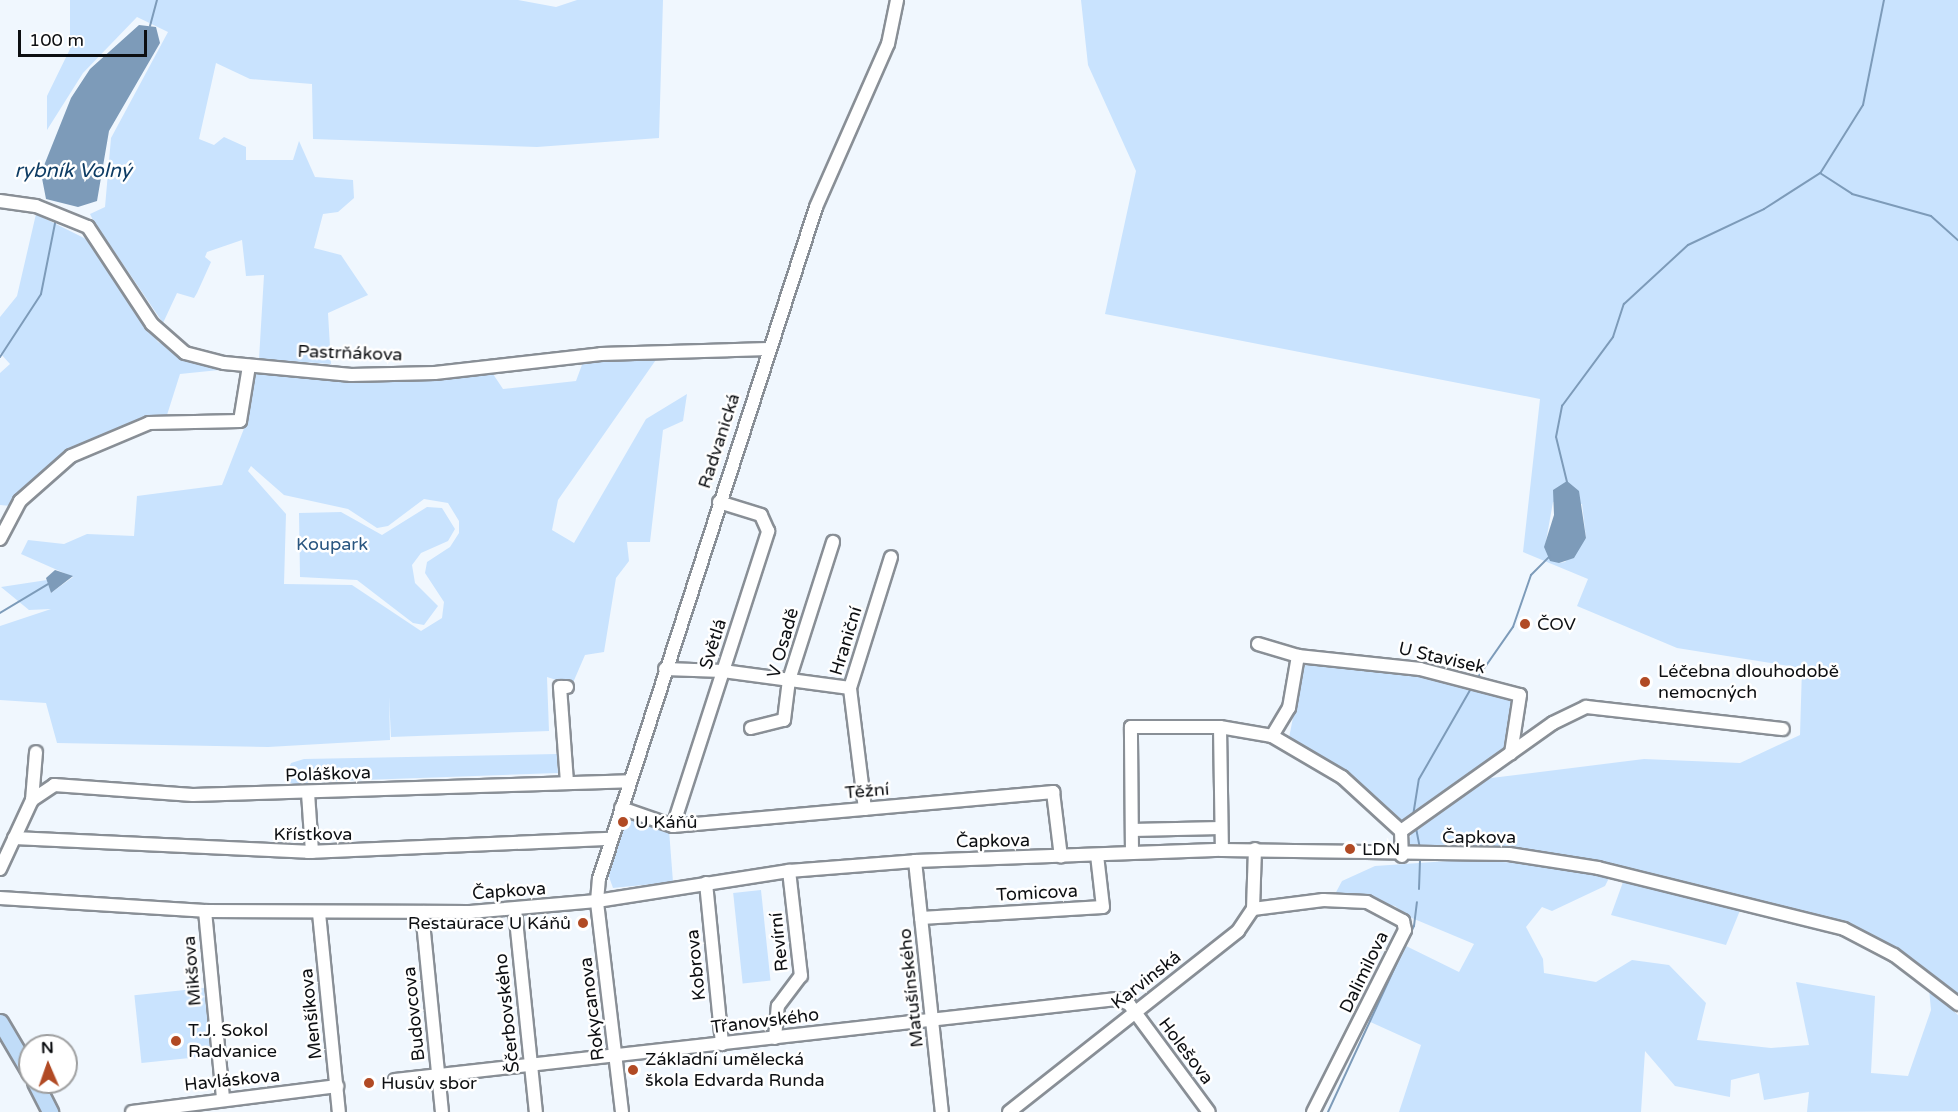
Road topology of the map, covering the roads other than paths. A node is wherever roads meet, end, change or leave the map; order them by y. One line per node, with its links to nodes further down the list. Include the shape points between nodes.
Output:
1 (897, 0): 3 (street, Radvanická, via 888,44 816,207)
2 (0, 201): 4 (street, Pastrňákova, via 58,213 88,227 152,324 170,342 203,358)
3 (768, 349): 4 (street, Pastrňákova, via 601,354 435,373 351,375); 5 (street, Radvanická)
4 (249, 366): 6 (street, via 240,421 149,423 71,456 20,501)
5 (719, 502): 11 (street, Radvanická); 12 (street, Světlá, via 761,515 768,531)
6 (0, 539)
7 (833, 542): 13 (street, V Osadě)
8 (891, 557): 15 (street, Hraniční)
9 (1258, 644): 10 (street, U Stavisek)
10 (1298, 656): 19 (street, via 1289,708); 21 (street, U Stavisek, via 1420,669 1520,695)
11 (665, 669): 12 (street); 22 (street, Radvanická)
12 (723, 670): 13 (street); 28 (street, Světlá)
13 (789, 680): 15 (street); 17 (street, V Osadě, via 784,720)
14 (567, 687): 23 (street, via 560,687)
15 (850, 688): 27 (street, Hraniční)
16 (1220, 727): 19 (street); 29 (street); 30 (street, via 1131,727)
17 (751, 728)
18 (1783, 729): 21 (street, via 1586,707)
19 (1272, 736): 31 (street, via 1342,777)
20 (36, 752): 25 (street)
21 (1511, 753): 31 (street)
22 (630, 781): 23 (street, Poláškova); 26 (street, Radvanická)
23 (567, 783): 24 (street, Poláškova)
24 (308, 793): 25 (street, Poláškova, via 193,795 54,785); 36 (street)
25 (32, 800): 32 (street)
26 (621, 808): 28 (street, Těžní); 33 (street, Radvanická)
27 (865, 810): 28 (street, Těžní); 40 (street, Těžní, via 1053,792)
28 (673, 826)
29 (1221, 828): 30 (street); 35 (street)
30 (1132, 830): 37 (street)
31 (1401, 831): 39 (street)
32 (14, 838): 36 (street, Křístkova); 42 (street)
33 (611, 839): 36 (street, Křístkova); 46 (street, Radvanická)
34 (1255, 849): 35 (street, Čapkova); 39 (street, Čapkova); 47 (street)
35 (1222, 850): 37 (street, Čapkova)
36 (312, 852)
37 (1132, 853): 38 (street, Čapkova)
38 (1097, 855): 40 (street, Čapkova); 52 (street, Tomicova, via 1103,908)
39 (1402, 856): 53 (street, Čapkova, via 1551,859 1814,920 1886,950)
40 (1061, 857): 41 (street, Čapkova)
41 (915, 861): 43 (street, Čapkova); 52 (street, Matušínského)
42 (0, 869)
43 (789, 871): 44 (street, Čapkova); 57 (street, Revírní, via 801,976 782,998)
44 (706, 883): 46 (street, Čapkova); 58 (street, Kobrova)
45 (0, 898): 49 (street, Čapkova)
46 (597, 901): 48 (street, Čapkova); 60 (street, Rokycanova)
47 (1253, 909): 54 (street, Karvinská, via 1238,930); 76 (street, Dalimilova, via 1323,900 1367,902 1403,921 1405,930)
48 (515, 910): 50 (street, Čapkova); 61 (street, Ščerbovského)
49 (205, 911): 51 (street, Čapkova); 66 (street, Mikšova)
50 (422, 912): 51 (street, Čapkova); 62 (street, Budovcova)
51 (319, 913): 64 (street, Menšíkova)
52 (921, 918): 55 (street, Matušínského)
53 (1958, 1004)
54 (1134, 1012): 55 (street, Třanovského, via 1116,999); 74 (street, Karvinská); 75 (street, Holešova)
55 (932, 1020): 57 (street, Třanovského); 73 (street, Matušínského)
56 (0, 1022): 59 (main road)
57 (775, 1038): 58 (street, Třanovského)
58 (723, 1044): 60 (street, Třanovského)
59 (18, 1053)
60 (615, 1056): 61 (street, Třanovského); 72 (street, Rokycanova)
61 (531, 1065): 62 (street, Třanovského); 71 (street, Ščerbovského)
62 (438, 1075): 63 (street, Třanovského); 70 (street, Budovcova)
63 (395, 1080)
64 (337, 1086): 66 (street, Havláskova); 69 (street, Menšíkova)
65 (41, 1094): 67 (main road)
66 (223, 1099): 68 (street, Havláskova)
67 (50, 1112)
68 (132, 1112)
69 (339, 1112)
70 (442, 1112)
71 (536, 1112)
72 (622, 1112)
73 (942, 1112)
74 (1009, 1112)
75 (1209, 1112)
76 (1313, 1112)

